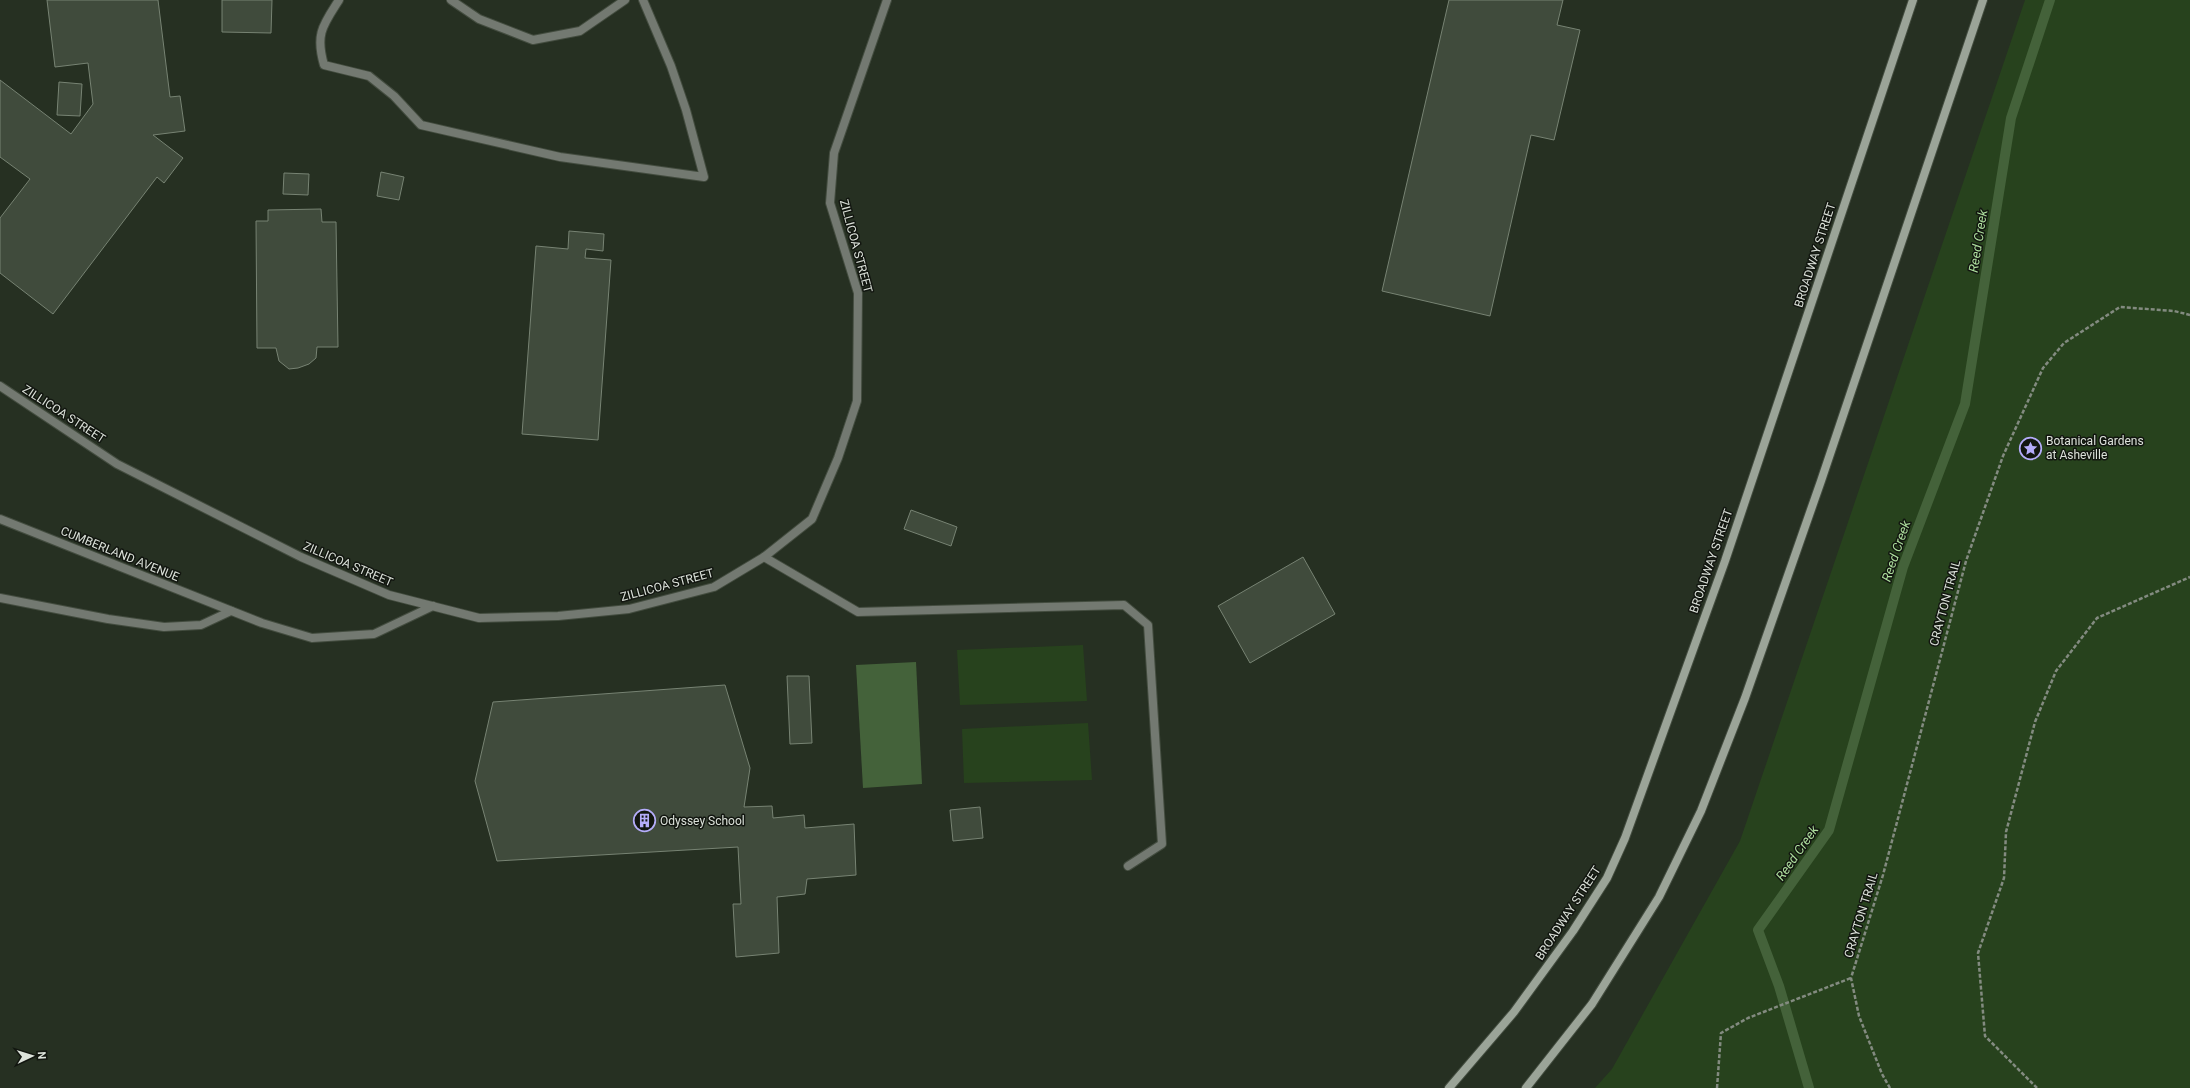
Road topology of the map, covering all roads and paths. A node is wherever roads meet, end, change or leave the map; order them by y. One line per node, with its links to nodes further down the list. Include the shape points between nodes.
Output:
1 (339, 0): 4 (street, via 321,29 321,55 324,65 369,76 394,96 421,125 560,156 704,177 679,88)
2 (451, 0): 3 (street, via 479,19 533,40 580,31)
3 (625, 0)
4 (643, 0)
5 (887, 0): 11 (street, ZILLICOA STREET, via 834,153 830,203 858,293 856,401 838,458 812,519)
6 (1913, 0): 18 (main road, BROADWAY STREET, via 1725,561 1607,878 1573,931 1514,1012)
7 (1983, 0): 19 (main road, via 1746,698 1701,811 1659,897 1592,1004)
8 (2190, 315): 17 (path, CRAYTON TRAIL, via 2174,311 2120,307 2064,343 2043,368 2003,456 1966,561 1883,875)
9 (0, 386): 14 (street, ZILLICOA STREET, via 117,464 301,557 389,594)
10 (0, 519): 15 (street, CUMBERLAND AVENUE)
11 (764, 557): 14 (street, ZILLICOA STREET, via 714,587 629,609 558,616 479,618); 16 (street, via 858,612 1124,604 1148,626 1162,844)
12 (2190, 577): 22 (path, via 2097,618 2056,671 2035,722 2006,832 2004,878 1978,953 1985,1036)
13 (0, 598): 15 (street, via 164,627 201,625)
14 (433, 606): 15 (street, CUMBERLAND AVENUE, via 374,634 312,638)
15 (231, 611)
16 (1128, 866)
17 (1851, 978): 20 (path, via 1748,1018 1721,1033); 21 (path, via 1859,1016)
18 (1449, 1088)
19 (1526, 1088)
20 (1717, 1088)
21 (1890, 1088)
22 (2037, 1088)

